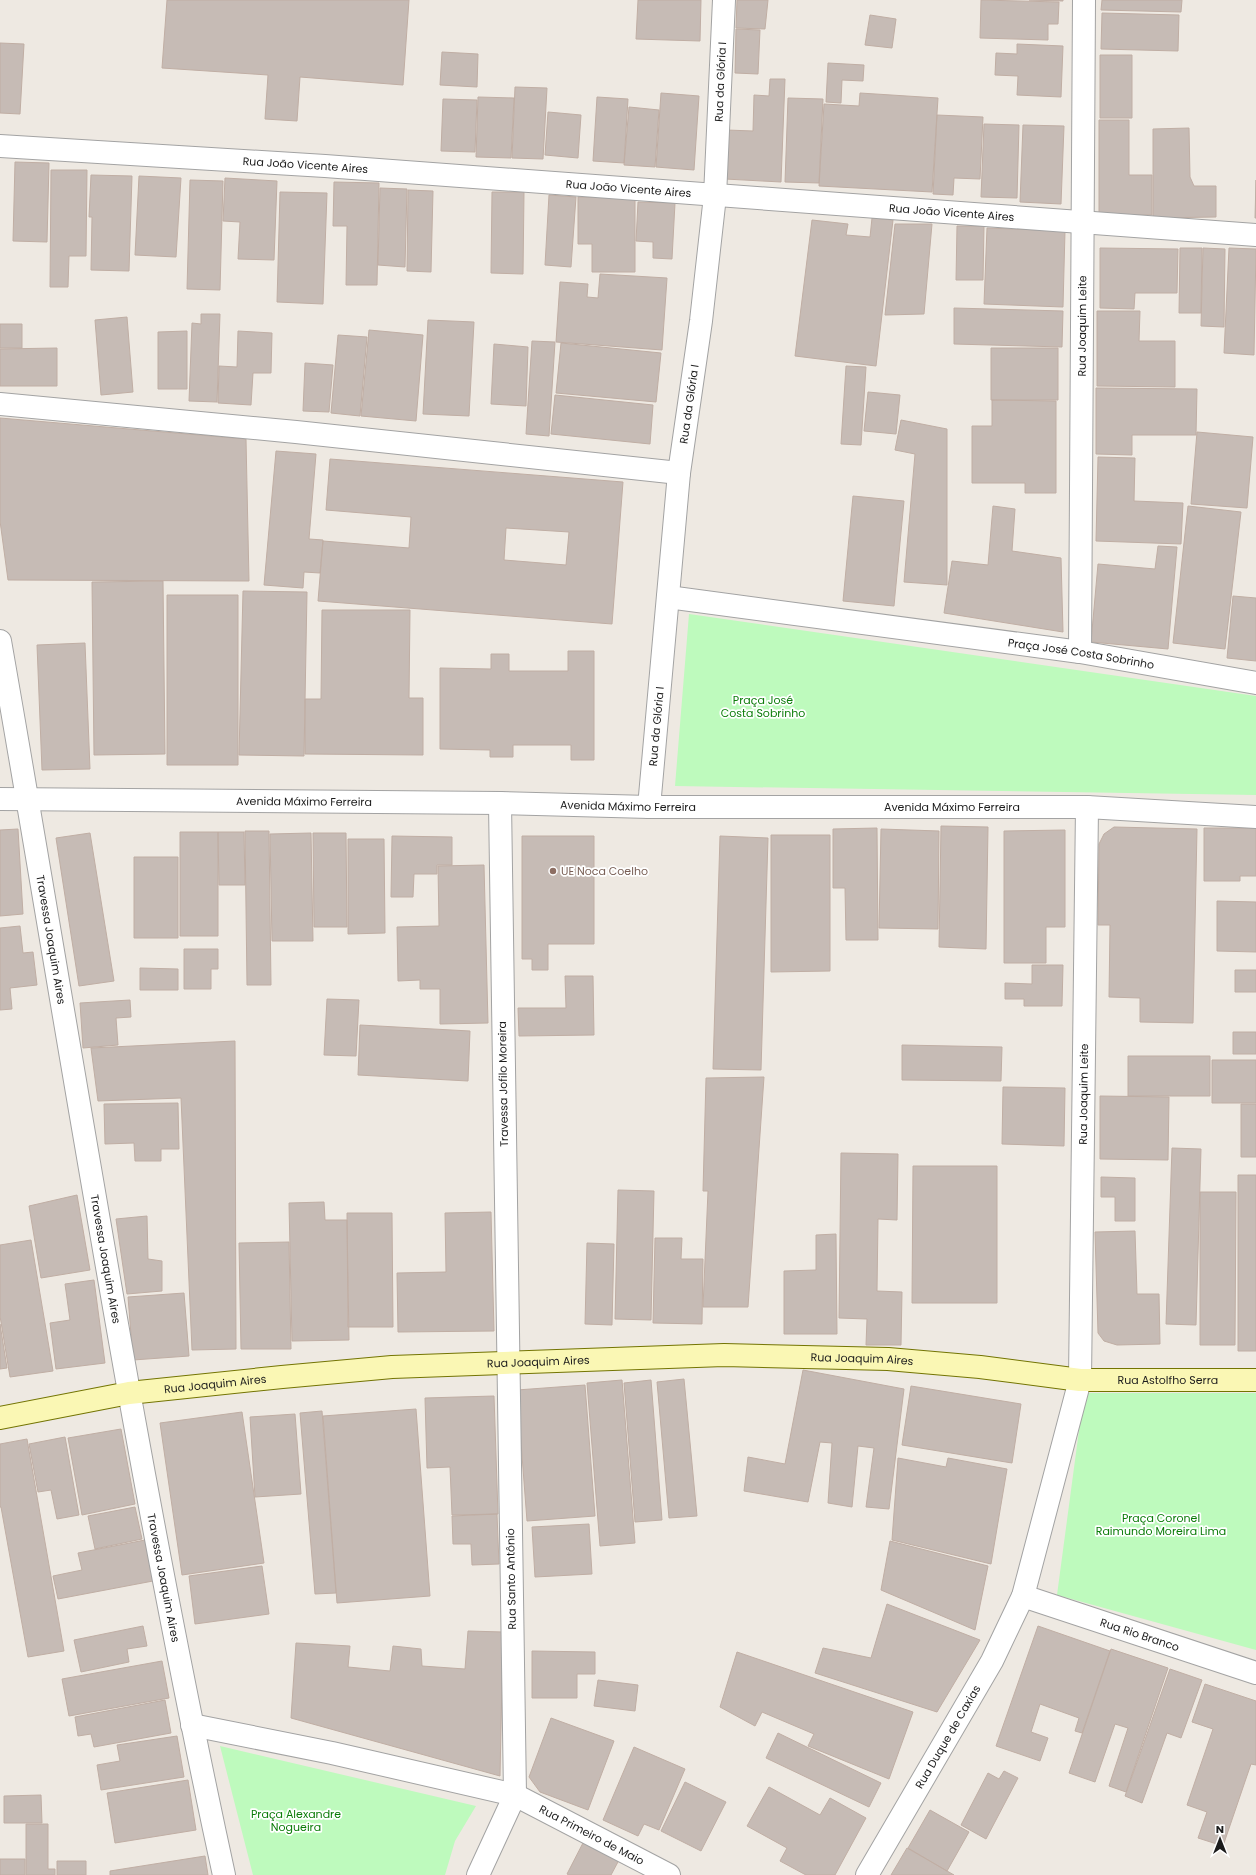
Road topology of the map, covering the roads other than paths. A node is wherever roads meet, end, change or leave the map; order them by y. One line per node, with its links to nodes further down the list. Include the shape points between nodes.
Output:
1 (724, 0): 4 (street, Rua da Glória I)
2 (1084, 0): 5 (street, Rua Joaquim Leite)
3 (0, 146): 4 (street, Rua João Vicente Aires, via 325,166)
4 (715, 196): 5 (street, Rua João Vicente Aires); 8 (street, Rua da Glória I)
5 (1082, 222): 6 (street, Rua João Vicente Aires); 11 (street, Rua Joaquim Leite)
6 (1256, 235)
7 (0, 404): 8 (street, via 288,431)
8 (680, 473): 9 (street, Rua da Glória I)
9 (668, 597): 11 (street, Praça José Costa Sobrinho); 16 (street, Rua da Glória I)
10 (0, 641): 14 (street, Travessa Joaquim Aires)
11 (1080, 652): 12 (street, Praça José Costa Sobrinho)
12 (1256, 684)
13 (0, 799): 14 (street, Avenida Máximo Ferreira)
14 (27, 799): 15 (street, Avenida Máximo Ferreira); 22 (street, Travessa Joaquim Aires)
15 (500, 804): 16 (street, Avenida Máximo Ferreira); 19 (street, Travessa Jofilo Moreira)
16 (649, 807): 17 (street, Avenida Máximo Ferreira)
17 (1087, 807): 18 (street, Avenida Máximo Ferreira); 20 (street, Rua Joaquim Leite)
18 (1256, 816)
19 (507, 1364): 20 (street, Rua Joaquim Aires, via 724,1355 888,1359); 22 (street, Rua Joaquim Aires, via 384,1368); 27 (street, Rua Santo Antônio)
20 (1080, 1380): 21 (street, Rua Astolfho Serra); 24 (street, Rua Joaquim Leite)
21 (1256, 1380)
22 (129, 1393): 23 (street, Rua Joaquim Aires); 26 (street, Travessa Joaquim Aires)
23 (0, 1418)
24 (1023, 1596): 25 (street, Rua Rio Branco); 31 (street, Rua Duque de Caxias, via 992,1661)
25 (1256, 1674)
26 (192, 1725): 27 (street, via 332,1753); 28 (street, Travessa Joaquim Aires)
27 (515, 1795): 29 (street); 30 (street, Rua Primeiro de Maio)
28 (224, 1875)
29 (478, 1875)
30 (669, 1875)
31 (867, 1875)

